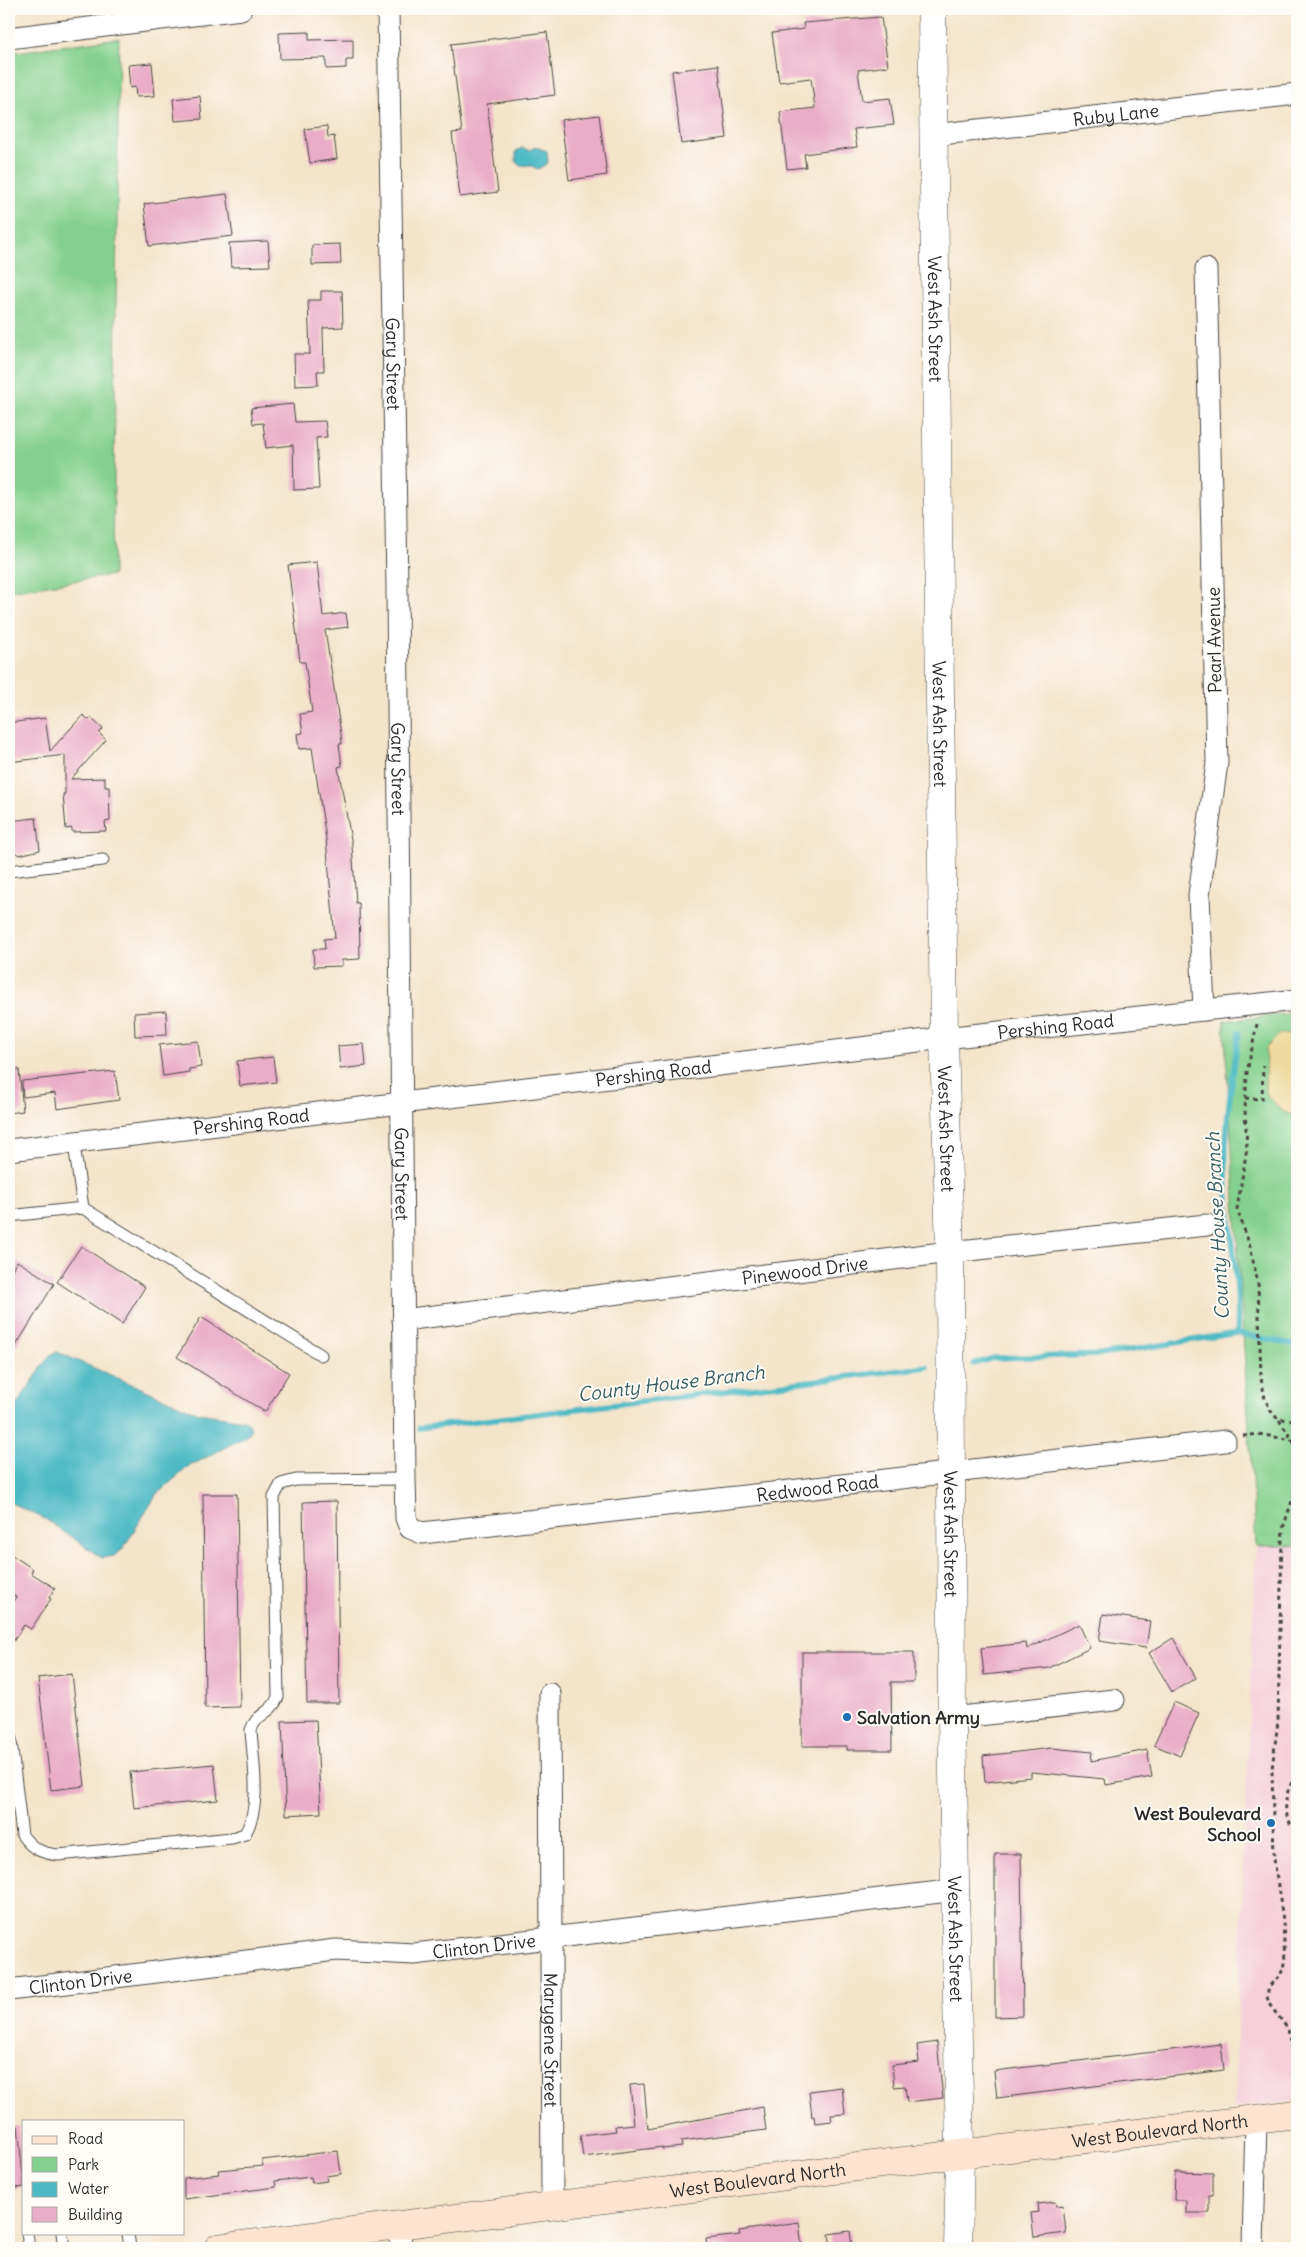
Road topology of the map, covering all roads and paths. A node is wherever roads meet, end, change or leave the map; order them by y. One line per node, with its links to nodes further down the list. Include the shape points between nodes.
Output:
1 (241, 9): 4 (street)
2 (388, 9): 16 (street, Gary Street)
3 (932, 9): 6 (street, West Ash Street)
4 (9, 38)
5 (1297, 94): 6 (street, Ruby Lane)
6 (933, 135): 13 (street, West Ash Street)
7 (1206, 269): 11 (street, Pearl Avenue, via 1217,763 1199,895)
8 (103, 860): 9 (lane)
9 (9, 871)
10 (1297, 1000): 11 (street, Pershing Road)
11 (1204, 1010): 13 (street, Pershing Road)
12 (1258, 1021): 15 (path, via 1247,1072)
13 (944, 1038): 16 (street, Pershing Road); 22 (street, West Ash Street)
14 (1263, 1065): 15 (path, via 1262,1099)
15 (1246, 1098): 25 (path, via 1247,1148 1237,1209 1250,1246 1258,1284 1261,1378 1266,1399)
16 (402, 1104): 17 (street, Pershing Road); 23 (street, Gary Street)
17 (74, 1144): 18 (street, Pershing Road); 19 (lane)
18 (9, 1150)
19 (83, 1208): 20 (lane); 24 (lane)
20 (9, 1216)
21 (1207, 1225): 22 (street, Pinewood Drive)
22 (950, 1252): 23 (street, Pinewood Drive); 30 (street, West Ash Street)
23 (403, 1320): 31 (street, Gary Street)
24 (321, 1355)
25 (1278, 1419): 26 (path); 27 (path)
26 (1297, 1420)
27 (1292, 1440): 28 (path, via 1258,1434); 29 (path)
28 (1225, 1441): 30 (street, Redwood Road)
29 (1297, 1447)
30 (950, 1473): 33 (street, Redwood Road, via 422,1533); 36 (street, West Ash Street)
31 (405, 1479): 33 (street, Gary Street, via 406,1518); 37 (lane, via 296,1480 281,1484 274,1497 278,1697 274,1706 254,1719 251,1730 255,1805 252,1822 245,1834 232,1838 58,1855 44,1853 30,1846 22,1836)
32 (1297, 1486): 43 (path, via 1282,1538 1278,1721 1272,1769 1274,1859 1283,1920 1285,1964 1280,1976 1269,1986 1267,1996 1288,2029)
33 (410, 1528)
34 (550, 1694): 41 (street, Marygene Street)
35 (1114, 1700): 36 (street)
36 (952, 1718): 40 (street, West Ash Street)
37 (9, 1724)
38 (1297, 1776): 39 (path, via 1290,1785 1286,1802 1290,1822)
39 (1297, 1830)
40 (957, 1890): 41 (street, Clinton Drive); 46 (street, West Ash Street)
41 (550, 1937): 42 (street, Clinton Drive, via 414,1954 336,1950); 47 (street, Marygene Street)
42 (9, 1990)
43 (1297, 2085)
44 (1297, 2114): 45 (main road, West Boulevard North)
45 (1256, 2119): 46 (main road, West Boulevard North); 57 (street)
46 (960, 2154): 47 (main road, West Boulevard North); 56 (street, West Ash Street)
47 (552, 2207): 51 (main road, West Boulevard North)
48 (27, 2234): 52 (lane)
49 (62, 2234): 53 (lane)
50 (128, 2234): 54 (lane)
51 (400, 2237): 55 (main road, West Boulevard North)
52 (30, 2248)
53 (64, 2248)
54 (130, 2248)
55 (218, 2248)
56 (958, 2248)
57 (1253, 2248)

